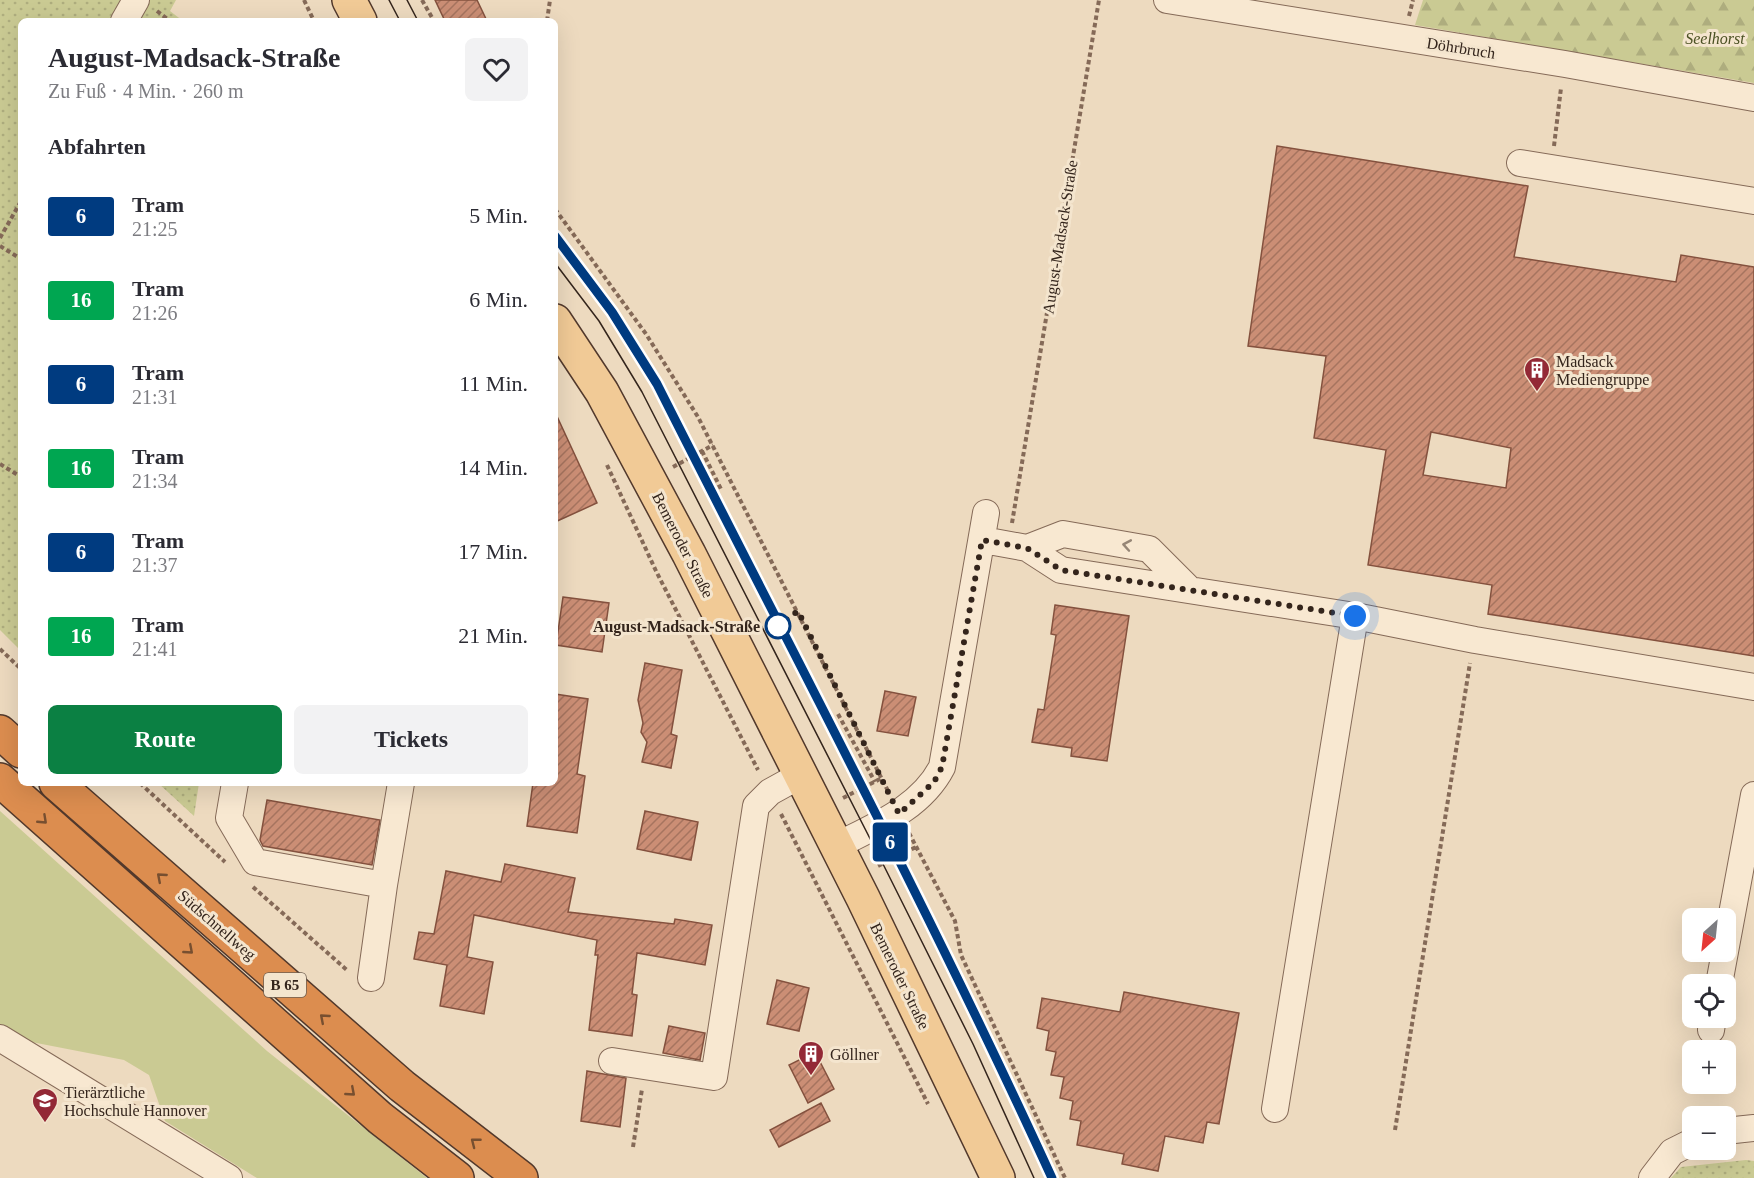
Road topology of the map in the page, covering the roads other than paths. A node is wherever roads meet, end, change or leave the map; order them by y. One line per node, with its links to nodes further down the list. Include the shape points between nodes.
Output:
1 (136, 0): 4 (street)
2 (349, 0): 5 (main road)
3 (1167, 0): 6 (street, Döhrbruch)
4 (126, 18)
5 (358, 18)
6 (1754, 98)
7 (1520, 163): 8 (street)
8 (1754, 201)
9 (558, 326): 18 (main road, Bemeroder Straße, via 608,401)
10 (987, 513): 11 (street)
11 (982, 540): 12 (street); 24 (street, via 942,767 934,782 899,814)
12 (1018, 546): 13 (street, via 1061,570); 13 (street, one-way to 12, via 1149,549 1064,534)
13 (1189, 589): 14 (street)
14 (1355, 616): 15 (street); 30 (street)
15 (1754, 687)
16 (0, 732): 17 (highway)
17 (18, 748)
18 (799, 776): 24 (main road, Bemeroder Straße); 29 (street, via 770,792 756,806 714,1077)
19 (0, 780): 35 (highway, B 65, one-way to 35, via 371,1111)
20 (59, 786): 36 (highway, Südschnellweg / B 65, one-way to 20, via 402,1086)
21 (234, 786): 25 (street, via 229,818 255,862)
22 (400, 786): 25 (street)
23 (1754, 795): 26 (street)
24 (836, 846): 37 (main road, Bemeroder Straße)
25 (384, 885): 27 (street)
26 (1721, 974)
27 (370, 978)
28 (0, 1038): 34 (street)
29 (612, 1061)
30 (1275, 1110)
31 (1754, 1128): 32 (street)
32 (1736, 1130)
33 (1682, 1147): 38 (street, via 1672,1152)
34 (229, 1178)
35 (457, 1178)
36 (521, 1178)
37 (998, 1178)
38 (1652, 1178)

